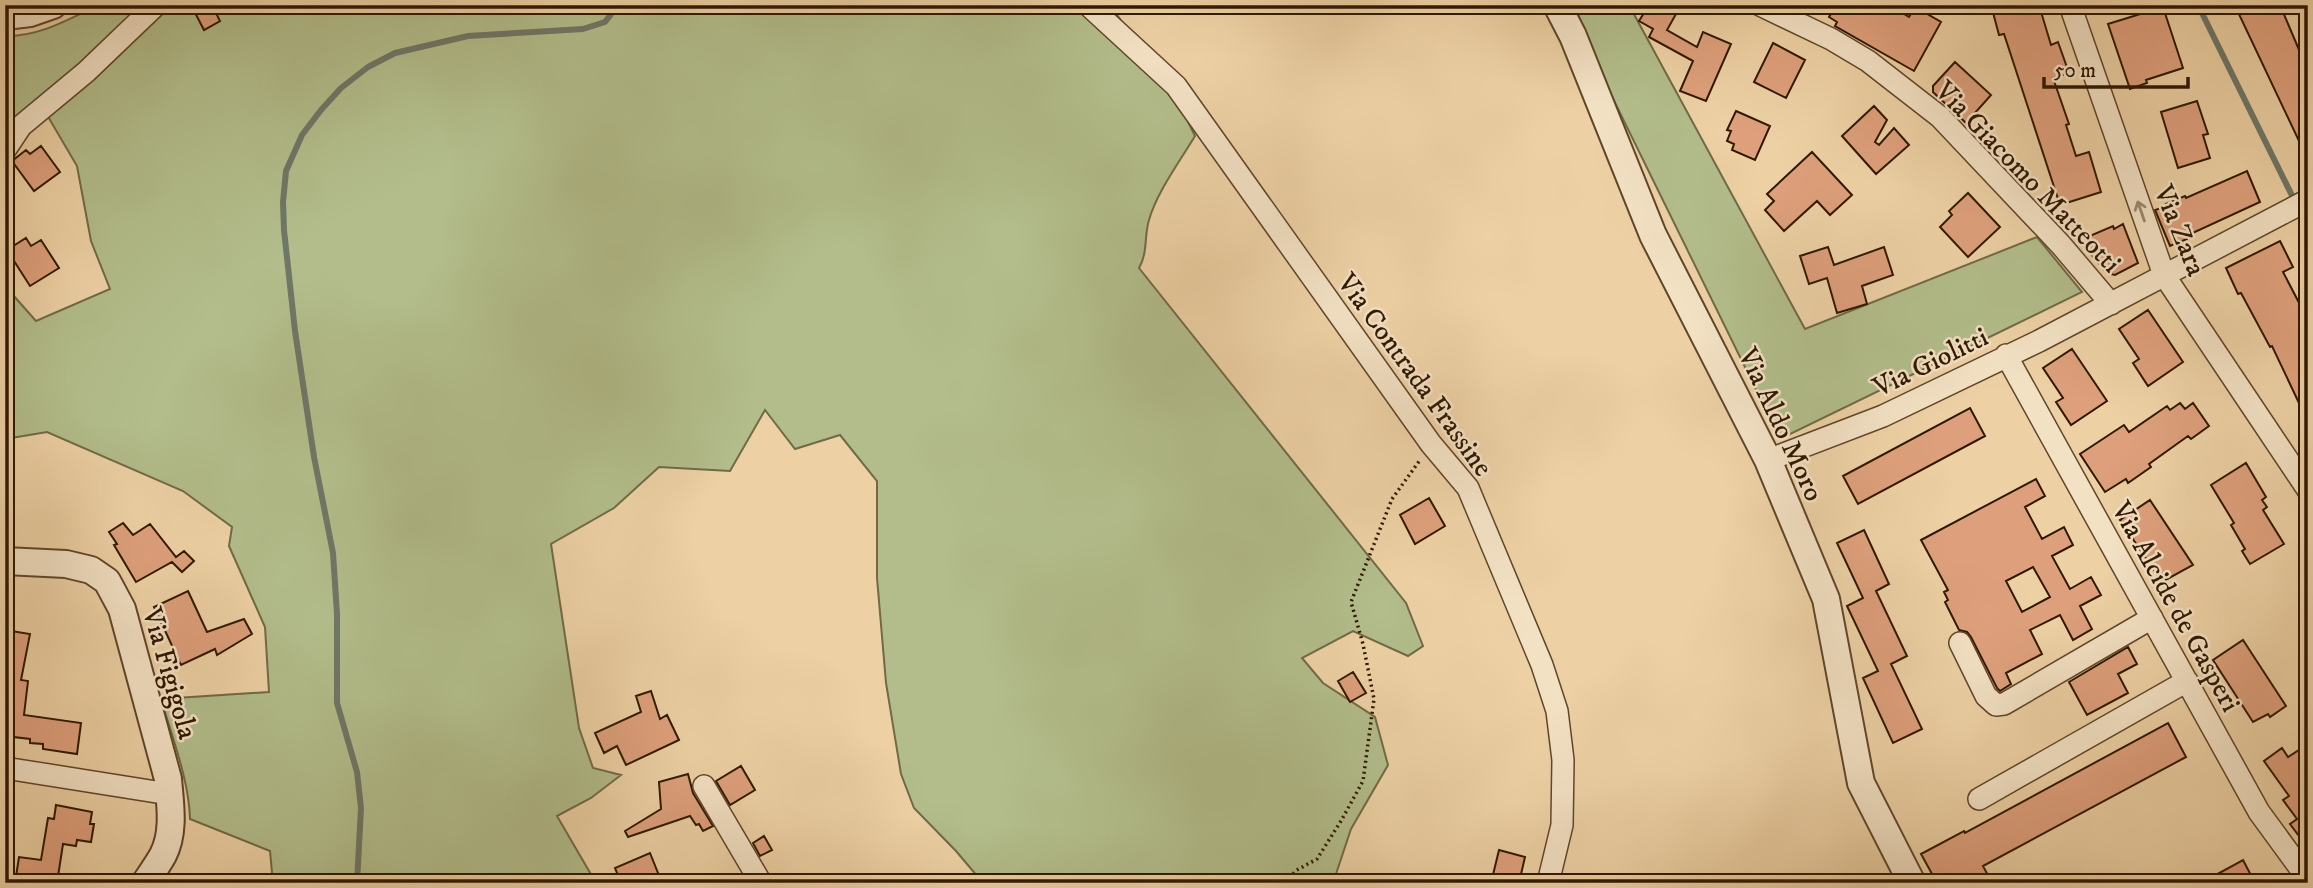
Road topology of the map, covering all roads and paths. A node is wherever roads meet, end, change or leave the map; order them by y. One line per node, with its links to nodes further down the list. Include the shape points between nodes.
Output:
1 (53, 5): 7 (street)
2 (156, 5): 8 (street, via 21,126)
3 (1088, 5): 13 (street, Via Contrada Frassine, via 1176,86)
4 (1557, 5): 14 (street, Via Aldo Moro, via 1653,235)
5 (2070, 5): 10 (street, Via Zara, one-way to 5)
6 (1769, 7): 11 (street, Via Giacomo Matteotti, via 1868,61 1940,117)
7 (5, 16)
8 (5, 150)
9 (2308, 200): 10 (street, Via Giolitti)
10 (2164, 275): 11 (street, Via Giolitti); 15 (street, Via Zara)
11 (2111, 304): 12 (street, Via Giolitti)
12 (2006, 355): 14 (street, Via Giolitti, via 1883,416); 17 (street, Via Alcide de Gasperi)
13 (1431, 444): 27 (path, via 1392,499 1351,602 1374,699 1363,781 1317,859 1295,870); 28 (street, Via Contrada Frassine, via 1468,488 1557,711 1563,760 1562,825)
14 (1768, 460): 29 (street, Via Aldo Moro, via 1826,599 1861,783)
15 (2308, 490)
16 (5, 561): 22 (street, Via Figigola, via 66,564 91,570 107,582 122,609)
17 (2152, 618): 18 (street, via 2004,704 1996,705 1986,696); 19 (street, Via Alcide de Gasperi)
18 (1960, 643)
19 (2186, 681): 23 (street); 24 (street, Via Alcide de Gasperi, via 2259,812)
20 (5, 768): 22 (street)
21 (704, 786): 26 (street)
22 (169, 794): 25 (street, Via Figigola, via 170,824 164,852)
23 (1979, 799)
24 (2308, 879)
25 (145, 883)
26 (761, 883)
27 (1287, 883)
28 (1548, 883)
29 (1912, 883)

